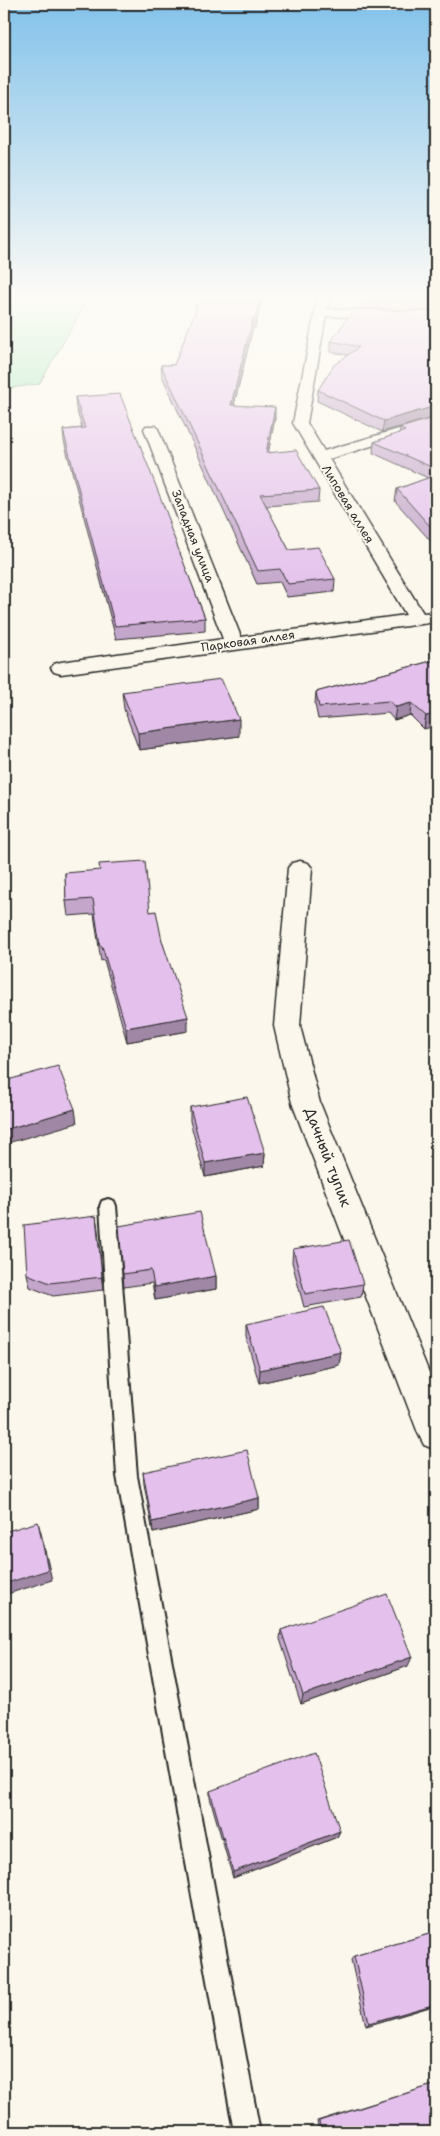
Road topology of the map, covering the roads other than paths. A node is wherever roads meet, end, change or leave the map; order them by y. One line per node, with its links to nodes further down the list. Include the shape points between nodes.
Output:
1 (305, 395): 4 (street, Липовая аллея, via 300,423)
2 (436, 422): 4 (street)
3 (151, 429): 7 (street, Западная улица)
4 (321, 457): 6 (street, Липовая аллея)
5 (436, 617): 6 (street, Парковая аллея)
6 (416, 619): 7 (street, Парковая аллея)
7 (234, 643): 8 (street, Парковая аллея)
8 (61, 668)
9 (300, 868): 11 (street, Дачный тупик, via 287,1026 306,1103)
10 (108, 1206): 12 (lane, via 127,1476)
11 (436, 1433)
12 (247, 2132)

